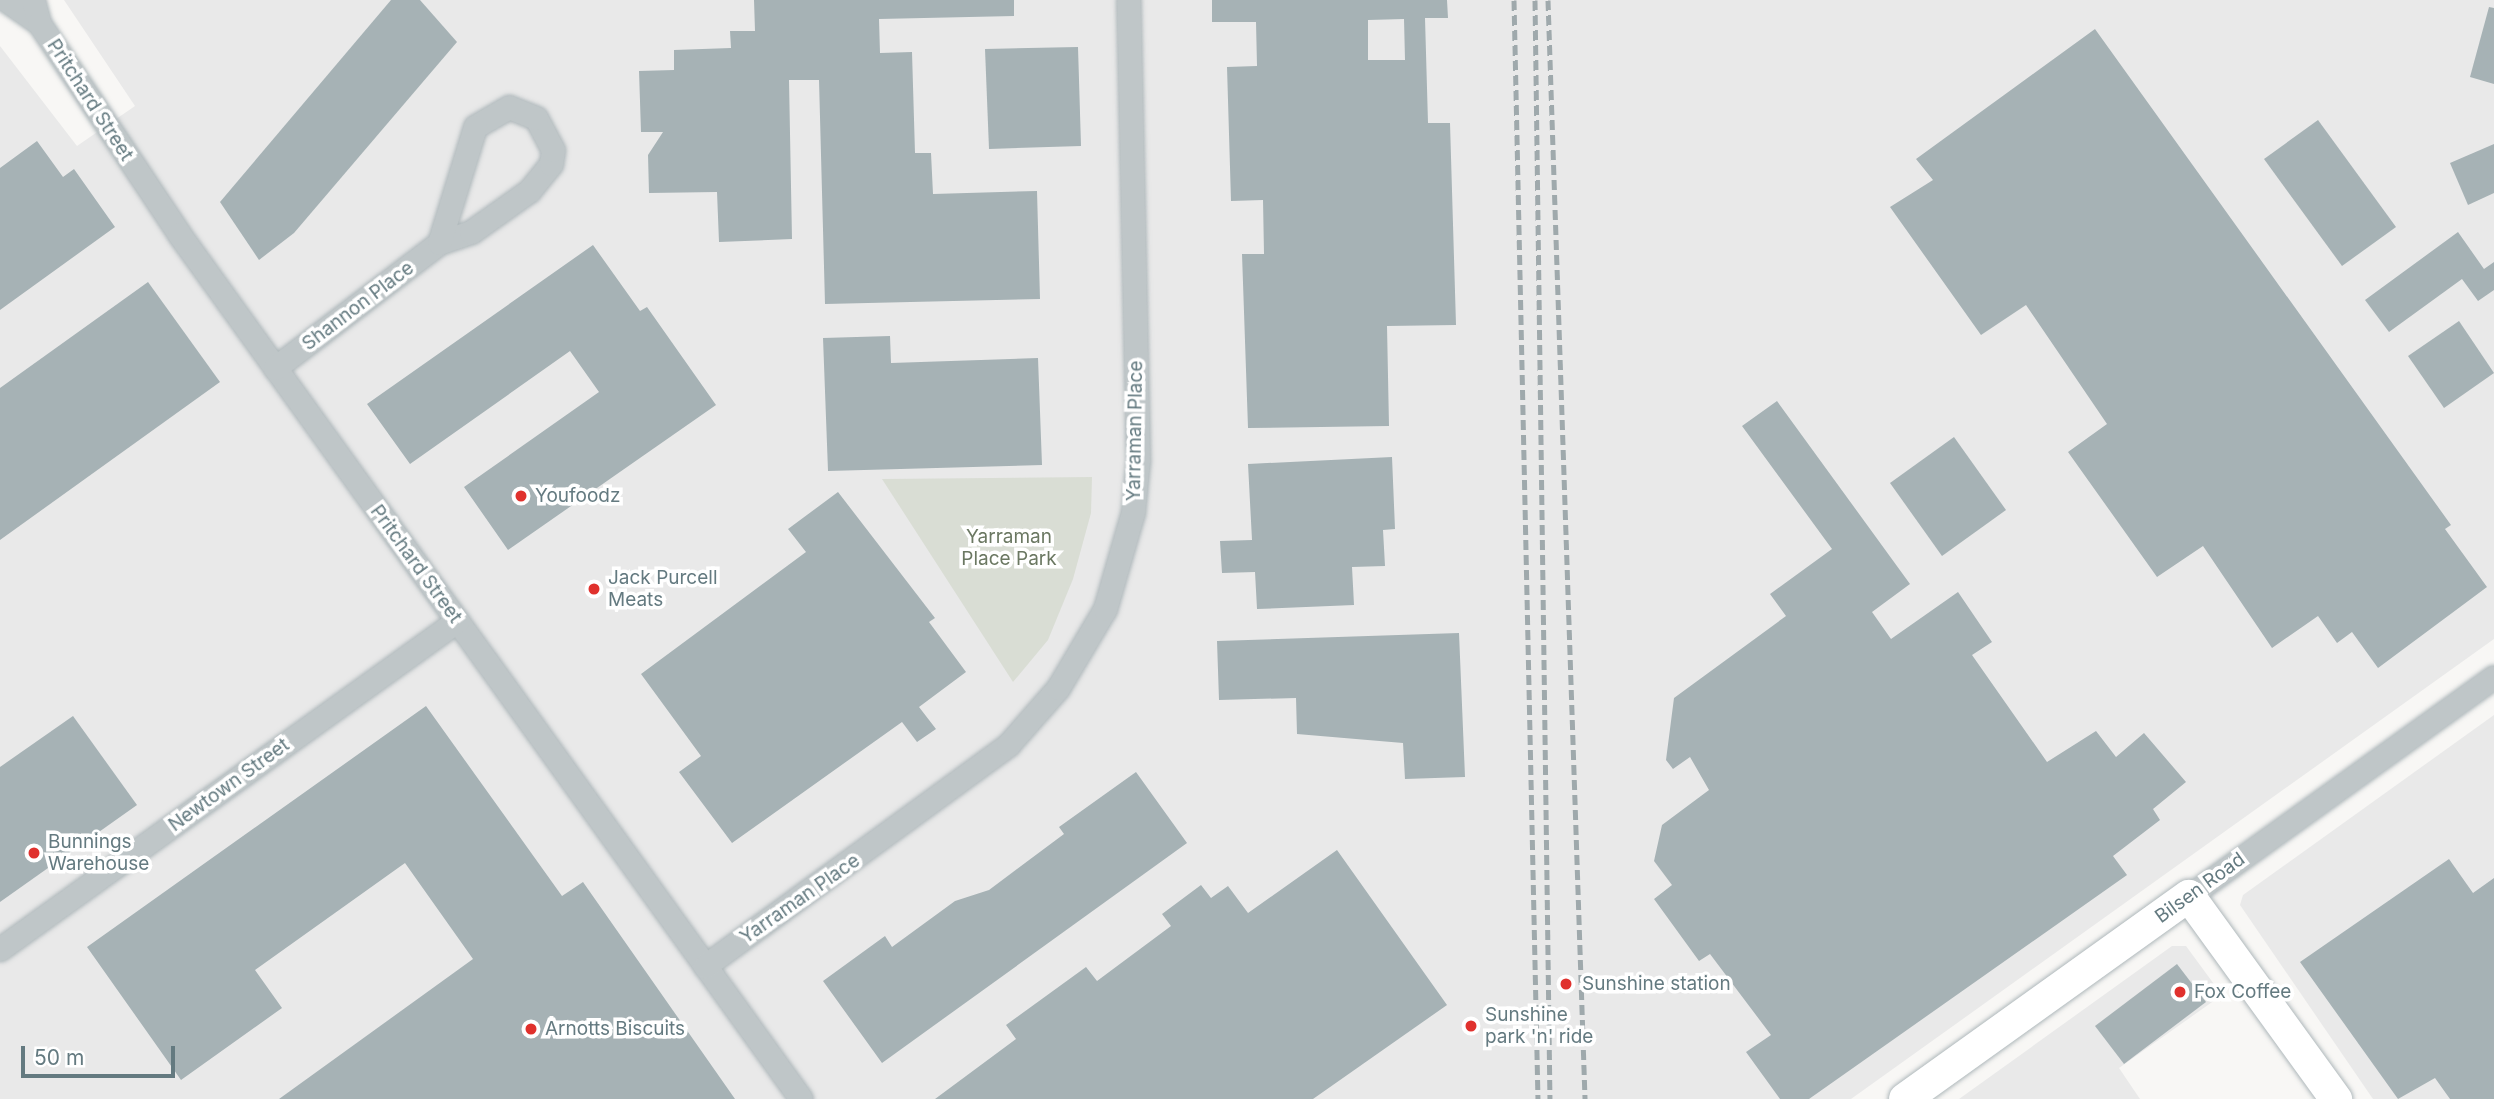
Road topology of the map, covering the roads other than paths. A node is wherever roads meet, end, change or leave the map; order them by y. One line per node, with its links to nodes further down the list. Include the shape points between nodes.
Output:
1 (6, 0): 4 (street, Pritchard Street)
2 (33, 0): 4 (street, Pritchard Street)
3 (1128, 0): 11 (street, Yarraman Place, via 1138,460 1133,512 1105,609 1058,688 1009,745)
4 (39, 23): 6 (street, Pritchard Street)
5 (439, 243): 5 (street, Shannon Place, via 475,127 509,107 536,118 553,150 543,176 471,232); 6 (street, Shannon Place)
6 (275, 368): 7 (street, Pritchard Street)
7 (457, 621): 10 (street, Newtown Street); 11 (street, Pritchard Street)
8 (2494, 677): 9 (street, Bilsen Road)
9 (2189, 896): 13 (street, Bilsen Road); 14 (street)
10 (0, 949)
11 (705, 966): 12 (street, Pritchard Street)
12 (801, 1099)
13 (1905, 1099)
14 (2336, 1099)

